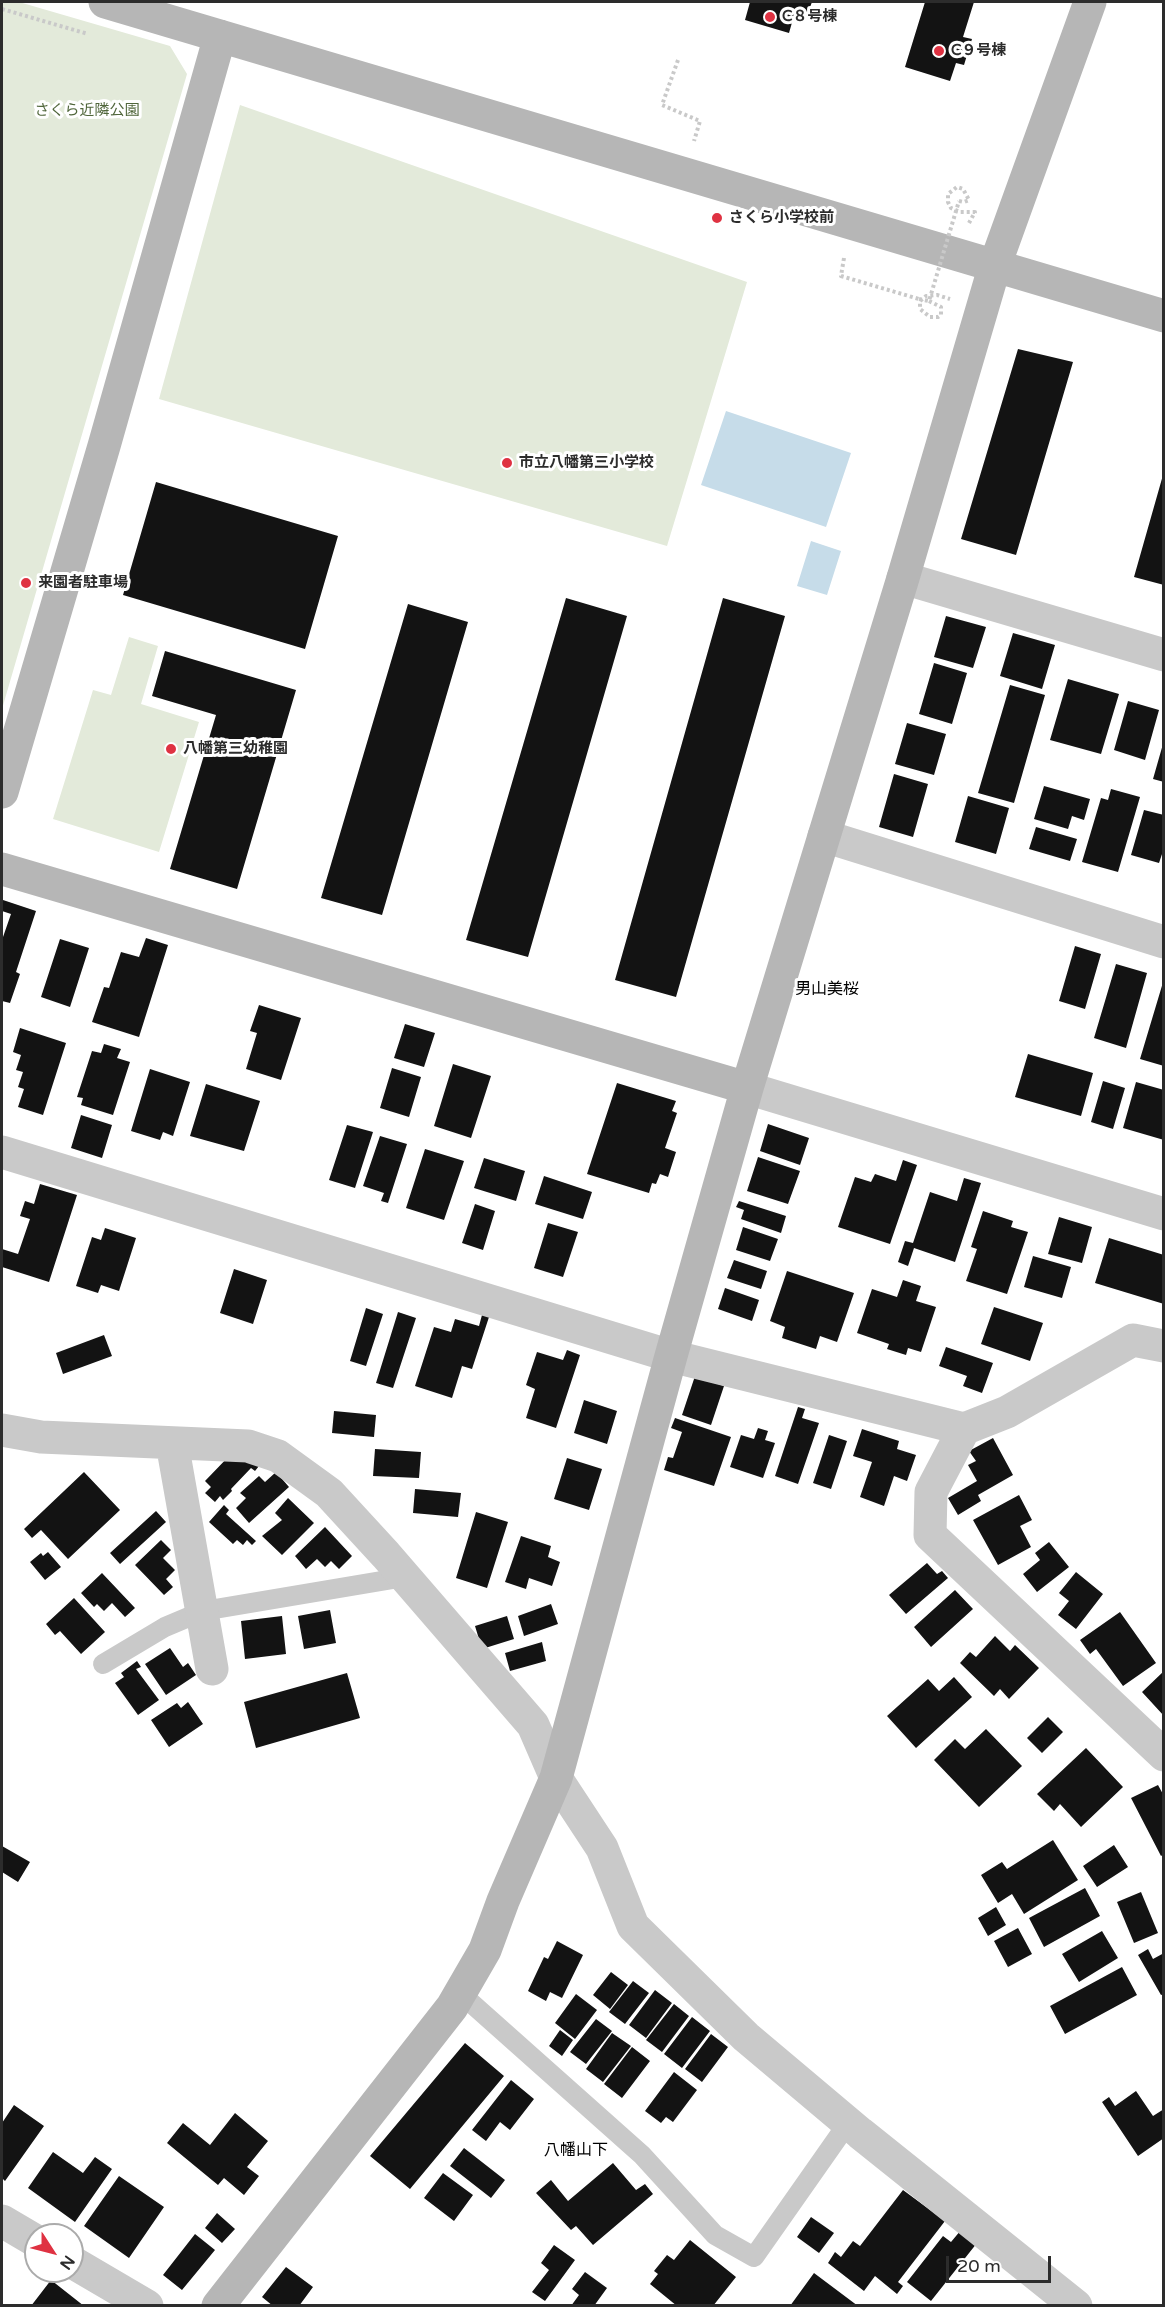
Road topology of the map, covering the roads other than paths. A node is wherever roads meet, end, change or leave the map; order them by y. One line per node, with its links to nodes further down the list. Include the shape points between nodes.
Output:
1 (105, 2): 3 (street)
2 (1090, 2): 4 (street)
3 (220, 36): 4 (street); 8 (street)
4 (995, 265): 5 (street); 6 (street)
5 (1164, 316)
6 (903, 578): 7 (street); 9 (street)
7 (1164, 654)
8 (2, 792)
9 (824, 836): 11 (street); 12 (street)
10 (2, 868): 12 (street)
11 (1164, 942)
12 (747, 1088): 14 (street); 16 (street)
13 (2, 1152): 16 (street)
14 (1164, 1214)
15 (1164, 1346): 17 (street, via 1133,1340 1007,1412)
16 (671, 1356): 17 (street); 25 (street)
17 (964, 1429): 24 (street, via 931,1492 930,1534)
18 (2, 1430): 19 (street, via 40,1437)
19 (172, 1443): 20 (street, via 248,1446 278,1456 329,1492); 21 (street)
20 (405, 1577): 21 (lane); 25 (street, via 533,1725)
21 (203, 1611): 22 (lane, via 165,1627); 23 (street)
22 (104, 1664)
23 (212, 1669)
24 (1164, 1755)
25 (556, 1778): 26 (street, via 485,1950); 27 (street, via 602,1848 633,1926 746,2037)
26 (460, 1993): 27 (lane, via 642,2155 715,2235 754,2257); 32 (street)
27 (848, 2123): 33 (street)
28 (2, 2221): 29 (street)
29 (24, 2234)
30 (84, 2269): 31 (street)
31 (147, 2306)
32 (218, 2306)
33 (1076, 2306)

